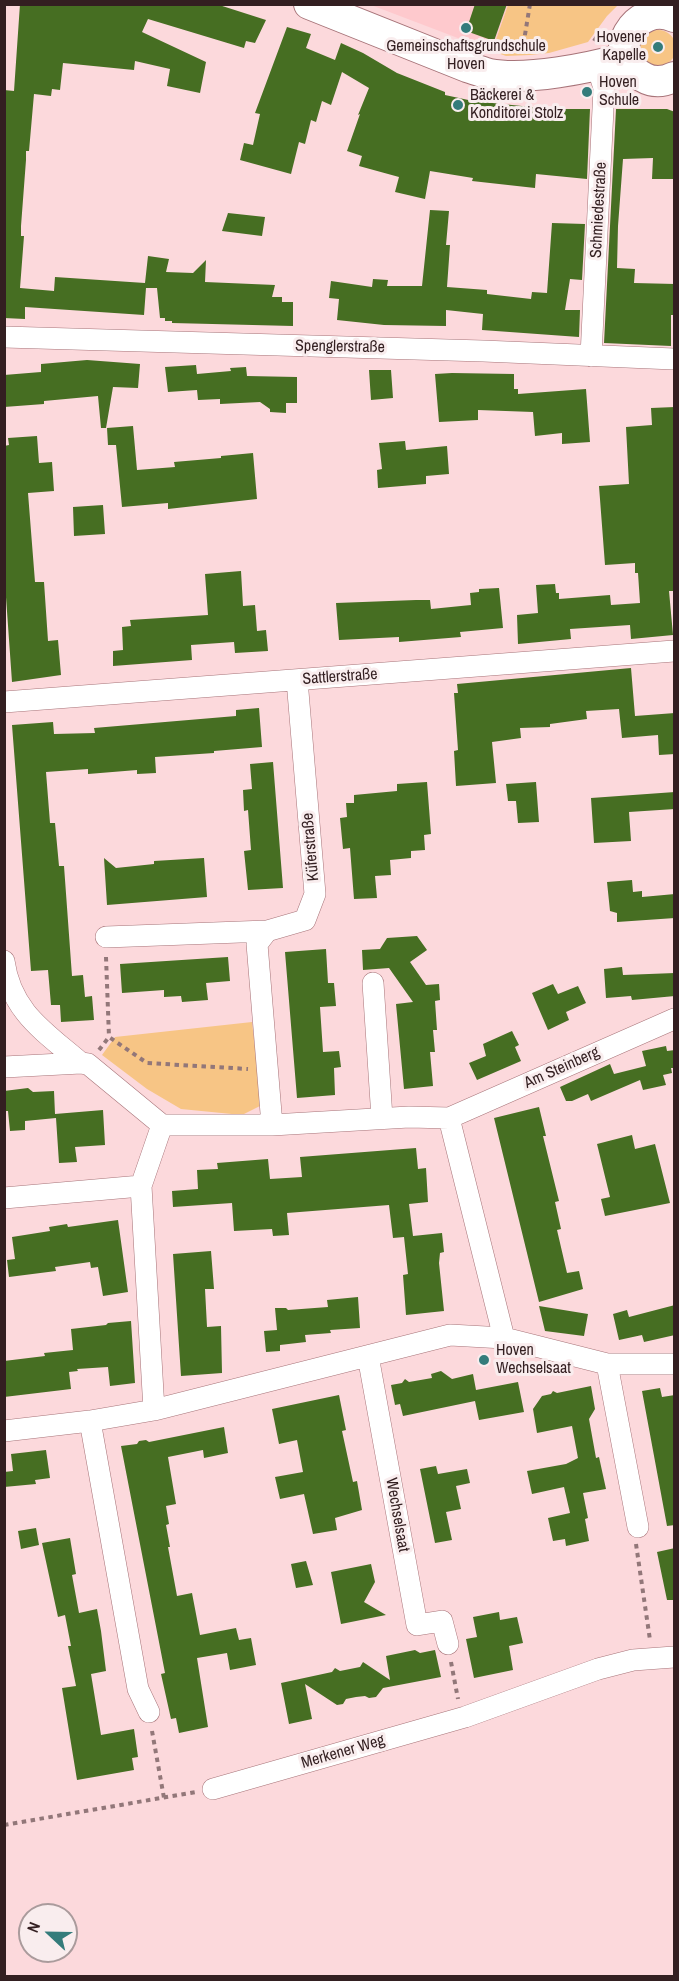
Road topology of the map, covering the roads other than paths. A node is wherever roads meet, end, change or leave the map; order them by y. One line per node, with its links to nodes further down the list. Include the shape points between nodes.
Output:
1 (309, 4): 3 (main road, via 466,67 502,75 552,73)
2 (675, 17): 3 (main road, via 660,12 639,18 630,26 624,48)
3 (611, 62): 4 (main road, via 631,68 648,80); 6 (street, Schmiedestraße, via 604,88)
4 (675, 77)
5 (4, 337): 6 (street, Spenglerstraße)
6 (591, 356): 7 (street, Spenglerstraße)
7 (675, 359)
8 (675, 651): 9 (street, Sattlerstraße)
9 (297, 680): 10 (street, Sattlerstraße); 11 (street, Küferstraße, via 315,894 304,920)
10 (4, 702)
11 (267, 931): 12 (street, Küferstraße); 21 (street, via 257,944)
12 (106, 937)
13 (4, 961): 16 (street, via 7,982 29,1018)
14 (373, 983): 18 (street)
15 (675, 1018): 19 (street, Am Steinberg)
16 (84, 1064): 17 (street); 20 (street)
17 (4, 1067)
18 (382, 1118): 19 (street, Am Steinberg); 21 (street, Am Steinberg)
19 (449, 1118): 24 (street)
20 (162, 1125): 21 (street, Am Steinberg); 22 (street)
21 (272, 1125)
22 (141, 1186): 23 (street); 28 (street)
23 (4, 1198)
24 (504, 1338): 25 (street, via 450,1335); 26 (street)
25 (368, 1356): 28 (street); 32 (street, Wechselsaat, via 417,1625 442,1621)
26 (607, 1364): 27 (street); 31 (street)
27 (675, 1364)
28 (154, 1410): 29 (street)
29 (90, 1421): 30 (street); 34 (street, via 138,1689)
30 (4, 1431)
31 (638, 1527)
32 (448, 1644)
33 (675, 1657): 35 (street, Merkener Weg, via 633,1660 598,1669 465,1717)
34 (149, 1712)
35 (213, 1789)

